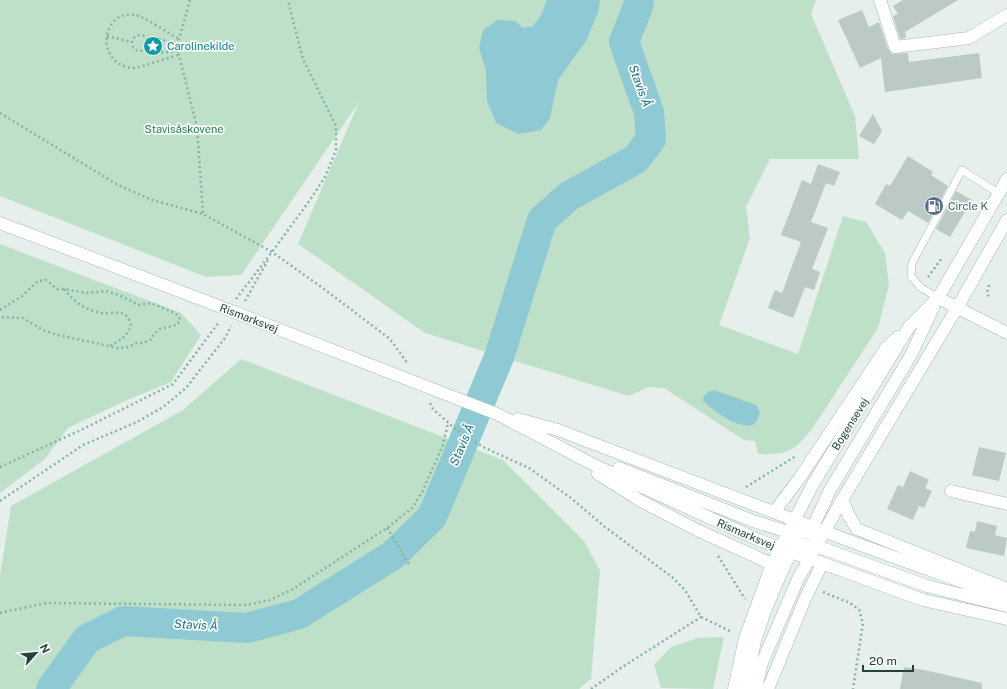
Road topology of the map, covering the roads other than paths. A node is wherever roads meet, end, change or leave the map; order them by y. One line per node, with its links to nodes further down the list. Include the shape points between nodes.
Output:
1 (880, 0): 2 (main road, via 895,47 969,38)
2 (1007, 15)
3 (1007, 179): 4 (main road, Bogensevej)
4 (998, 193): 7 (main road, Bogensevej); 7 (lane, via 962,170 912,263 911,276 917,285)
5 (1007, 220): 8 (main road)
6 (0, 223): 11 (main road, Rismarksvej, bridge)
7 (938, 298): 8 (main road); 9 (main road, Bogensevej); 17 (main road, via 911,354 830,490)
8 (957, 308): 10 (main road); 13 (main road)
9 (910, 328): 15 (main road, via 886,348 799,479); 16 (main road, Bogensevej, via 813,484)
10 (1007, 333)
11 (497, 414): 15 (main road, Rismarksvej, via 558,430); 19 (main road, via 598,460 753,521); 19 (main road, Rismarksvej, via 596,466 748,536); 22 (main road, via 641,501)
12 (951, 491): 14 (main road)
13 (842, 500): 18 (main road); 24 (main road, via 857,528)
14 (1007, 504)
15 (774, 512): 16 (main road, Rismarksvej)
16 (794, 520): 17 (main road, Rismarksvej); 19 (main road, Bogensevej)
17 (812, 530): 18 (main road, Rismarksvej); 19 (main road); 20 (main road)
18 (824, 531): 20 (main road); 25 (main road, Rismarksvej)
19 (789, 542): 20 (main road); 21 (main road, Rismarksvej); 22 (main road, Bogensevej); 29 (main road, via 782,571 755,641)
20 (813, 546): 21 (main road); 26 (main road, via 927,586)
21 (809, 559): 23 (main road, Rismarksvej); 30 (main road, via 762,663)
22 (772, 564): 28 (main road, Bogensevej, via 745,638)
23 (822, 564): 27 (main road, Rismarksvej, via 923,600); 31 (main road)
24 (1007, 589)
25 (1007, 598)
26 (1007, 606)
27 (1007, 619)
28 (734, 689)
29 (745, 689)
30 (756, 689)
31 (768, 689)

